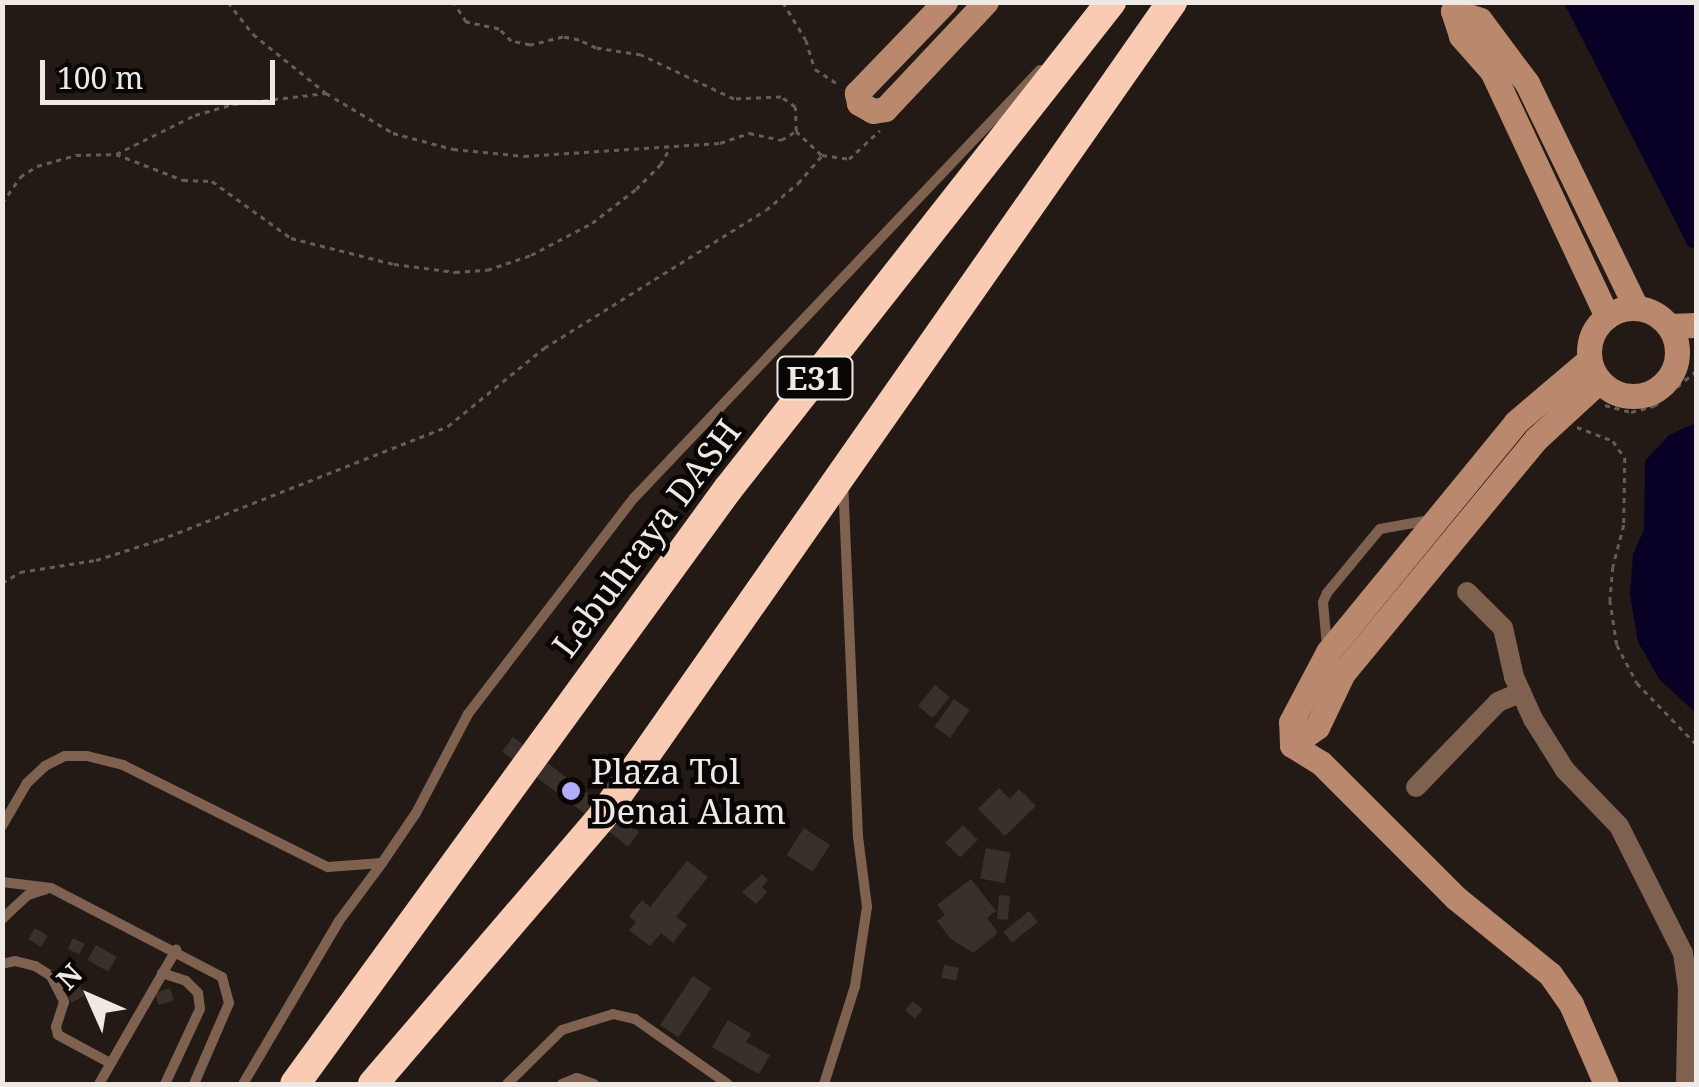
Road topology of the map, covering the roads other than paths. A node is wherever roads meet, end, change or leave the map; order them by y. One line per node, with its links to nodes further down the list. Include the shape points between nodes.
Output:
1 (946, 2): 2 (street, via 857,94 859,103 884,109)
2 (986, 2)
3 (1103, 2): 21 (lane, via 634,498 468,714)
4 (1112, 2): 33 (highway, Lebuhraya DASH / E31, via 728,489)
5 (1172, 2): 13 (highway, E31)
6 (1457, 7): 7 (street, via 1480,20 1526,84); 8 (street, via 1461,36 1492,71)
7 (1636, 307): 8 (street); 10 (street)
8 (1607, 316): 12 (street, via 1590,339)
9 (1696, 325): 10 (street)
10 (1669, 326): 11 (street)
11 (1687, 352): 12 (street, via 1654,390 1625,395)
12 (1597, 382): 14 (street, via 1516,422); 18 (street, via 1536,439 1343,674 1316,728)
13 (842, 474): 34 (highway, E31, via 602,817); 39 (lane, via 867,907 855,986)
14 (1437, 519): 16 (street); 16 (lane, via 1389,525 1373,537 1323,602)
15 (1467, 592): 17 (street, via 1503,628)
16 (1328, 652): 18 (street, via 1290,722)
17 (1521, 692): 19 (street, via 1498,702); 41 (street, via 1550,748 1619,826 1683,954)
18 (1292, 745): 40 (street, via 1321,763 1456,898 1550,974 1571,1004)
19 (1416, 786)
20 (2, 826): 21 (lane, via 45,766 87,756 123,765 328,867)
21 (382, 863): 32 (lane, via 339,921)
22 (2, 882): 23 (lane)
23 (51, 888): 24 (lane, via 28,895); 25 (lane)
24 (2, 918)
25 (176, 950): 27 (lane); 31 (lane, via 222,977 229,1003)
26 (2, 964): 28 (lane, via 25,964 52,976 64,1002 58,1036)
27 (162, 973): 28 (lane); 30 (lane, via 186,981 200,1009)
28 (110, 1063): 29 (lane)
29 (98, 1084)
30 (164, 1084)
31 (194, 1084)
32 (242, 1084)
33 (295, 1084)
34 (373, 1084)
35 (507, 1084): 38 (lane, via 562,1030 613,1014 635,1019)
36 (562, 1084): 37 (lane, via 577,1078)
37 (594, 1084)
38 (728, 1084)
39 (824, 1084)
40 (1606, 1084)
41 (1686, 1084)

